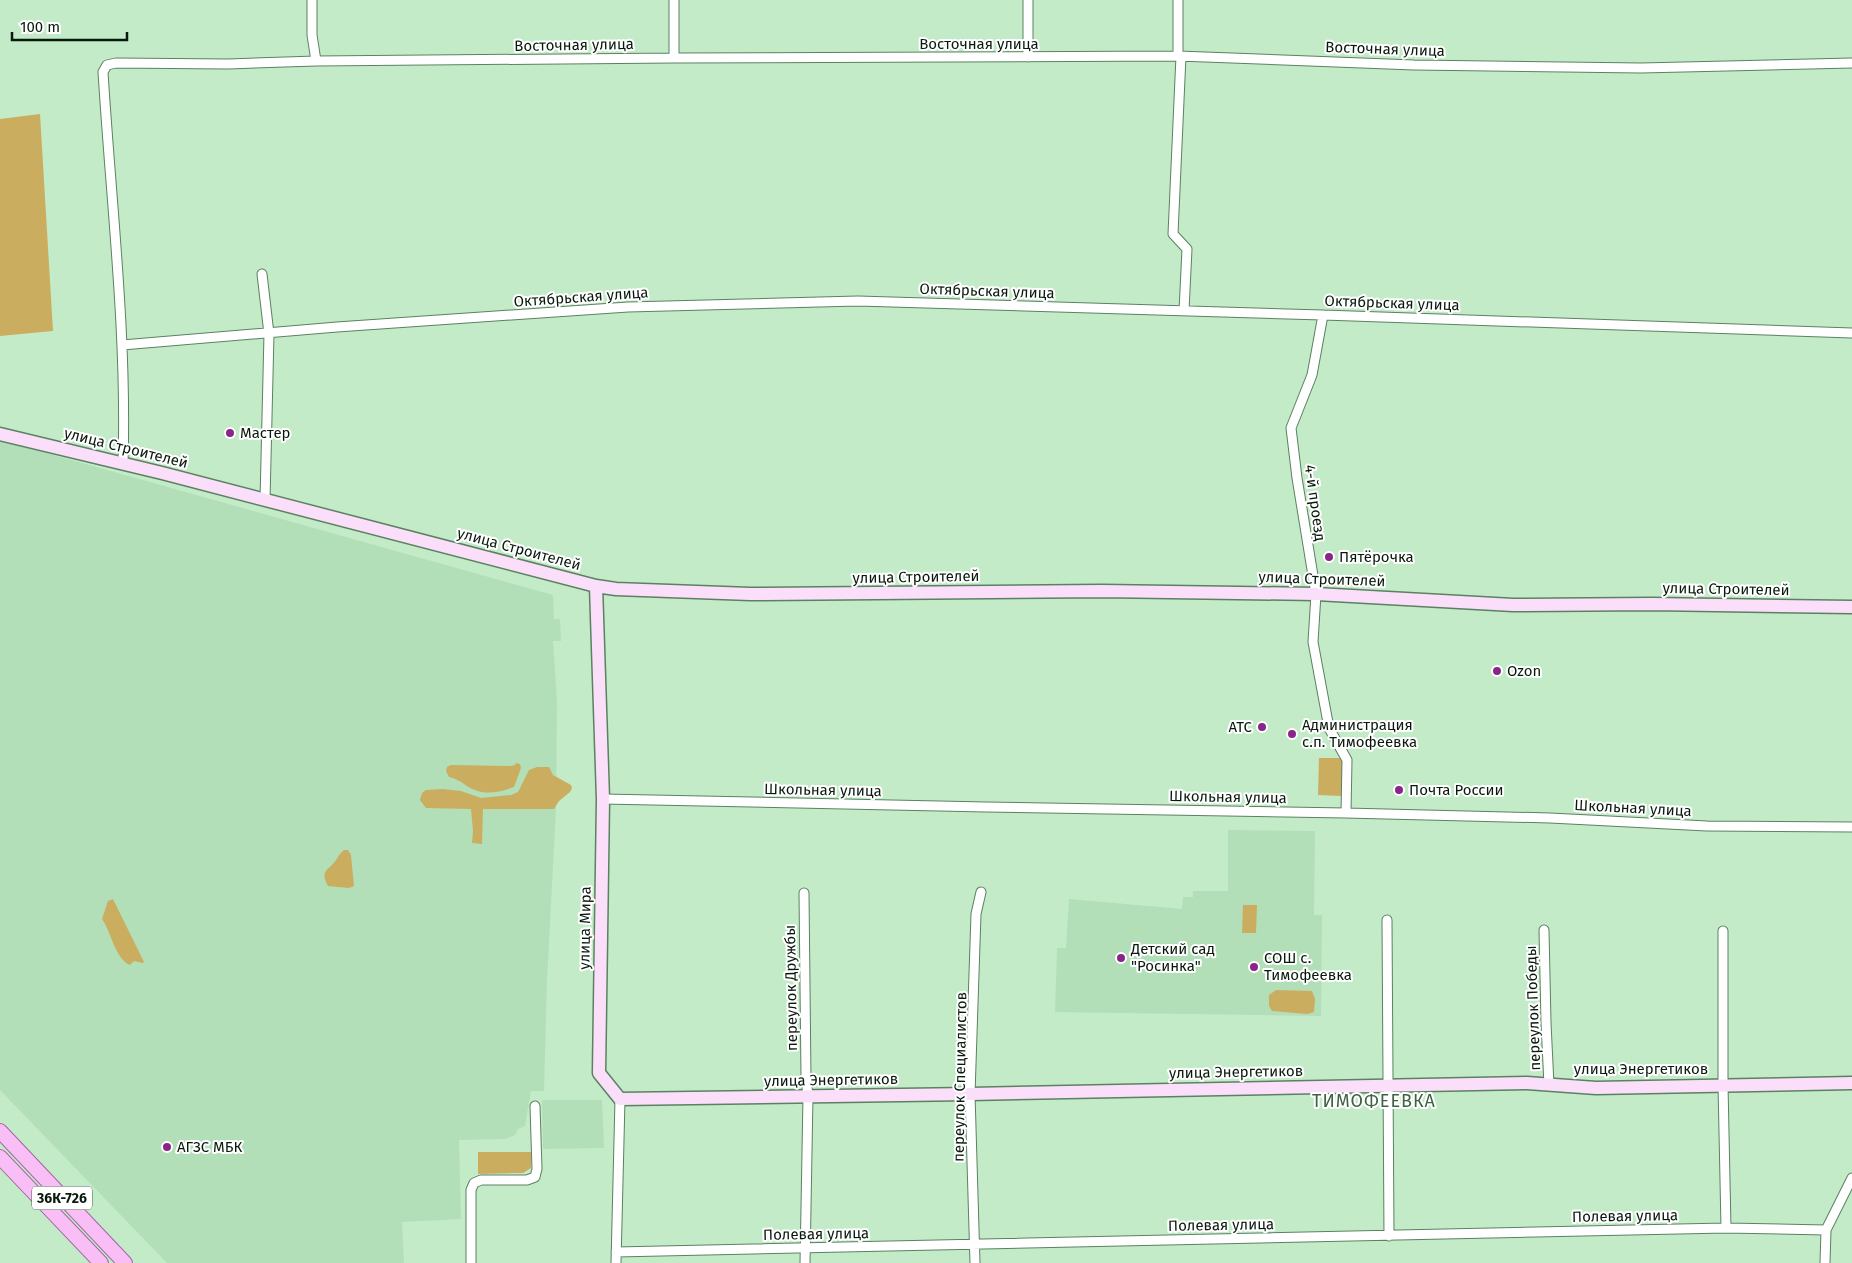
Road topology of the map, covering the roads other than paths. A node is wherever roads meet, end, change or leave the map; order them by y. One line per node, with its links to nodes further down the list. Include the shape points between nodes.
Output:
1 (312, 0): 8 (street)
2 (674, 0): 7 (street)
3 (1028, 0): 6 (street)
4 (1178, 0): 5 (street)
5 (1179, 56): 6 (street, Восточная улица); 9 (street, Восточная улица, via 1414,65 1641,68); 11 (street, via 1173,234 1187,249)
6 (1028, 57): 7 (street, Восточная улица)
7 (674, 58): 8 (street, Восточная улица)
8 (316, 62): 15 (street, Восточная улица, via 107,65 103,72)
9 (1852, 63)
10 (262, 274): 14 (street)
11 (1184, 311): 12 (street, Октябрьская улица); 14 (street, Октябрьская улица, via 858,301 628,307)
12 (1323, 315): 13 (street, Октябрьская улица); 20 (street, 4-й проезд, via 1312,375 1291,428)
13 (1852, 333)
14 (269, 334): 15 (street, Октябрьская улица); 18 (street)
15 (122, 345): 17 (street, via 125,403)
16 (0, 434): 17 (main road, улица Строителей)
17 (123, 463): 18 (main road, улица Строителей)
18 (265, 500): 19 (main road, улица Строителей)
19 (596, 586): 20 (main road, улица Строителей, via 750,594 1092,591); 22 (main road, улица Мира)
20 (1316, 594): 21 (main road, улица Строителей, via 1513,605); 23 (street, 4-й проезд, via 1313,642 1329,728 1347,760)
21 (1852, 607)
22 (603, 799): 23 (street, Школьная улица); 36 (main road, улица Мира, via 599,1073)
23 (1346, 812): 24 (street, Школьная улица, via 1707,826)
24 (1852, 827)
25 (981, 892): 34 (street, переулок Специалистов, via 976,914)
26 (804, 893): 35 (street, переулок Дружбы)
27 (1387, 920): 32 (street)
28 (1544, 930): 31 (street, переулок Победы)
29 (1723, 932): 33 (street)
30 (1852, 1083): 33 (main road, улица Энергетиков)
31 (1549, 1085): 32 (main road, улица Энергетиков); 33 (main road, улица Энергетиков, via 1596,1088)
32 (1388, 1086): 34 (main road, улица Энергетиков); 43 (street)
33 (1722, 1086): 41 (street)
34 (970, 1094): 35 (main road, улица Энергетиков); 44 (street, переулок Специалистов)
35 (808, 1096): 36 (main road, улица Энергетиков); 45 (street, переулок Дружбы)
36 (620, 1099): 46 (street)
37 (535, 1106): 49 (street, via 535,1177 481,1180 474,1183 471,1190)
38 (0, 1132): 48 (main road, 36К-726)
39 (0, 1157): 47 (main road, 36К-726)
40 (1852, 1178): 42 (street)
41 (1726, 1228): 42 (street, Полевая улица); 43 (street, Полевая улица)
42 (1826, 1230): 53 (street)
43 (1389, 1236): 44 (street, Полевая улица)
44 (975, 1243): 45 (street, Полевая улица); 52 (street, переулок Специалистов)
45 (806, 1248): 46 (street, Полевая улица); 51 (street, переулок Дружбы)
46 (616, 1252): 50 (street)
47 (101, 1263)
48 (125, 1263)
49 (471, 1263)
50 (616, 1263)
51 (805, 1263)
52 (975, 1263)
53 (1825, 1263)

